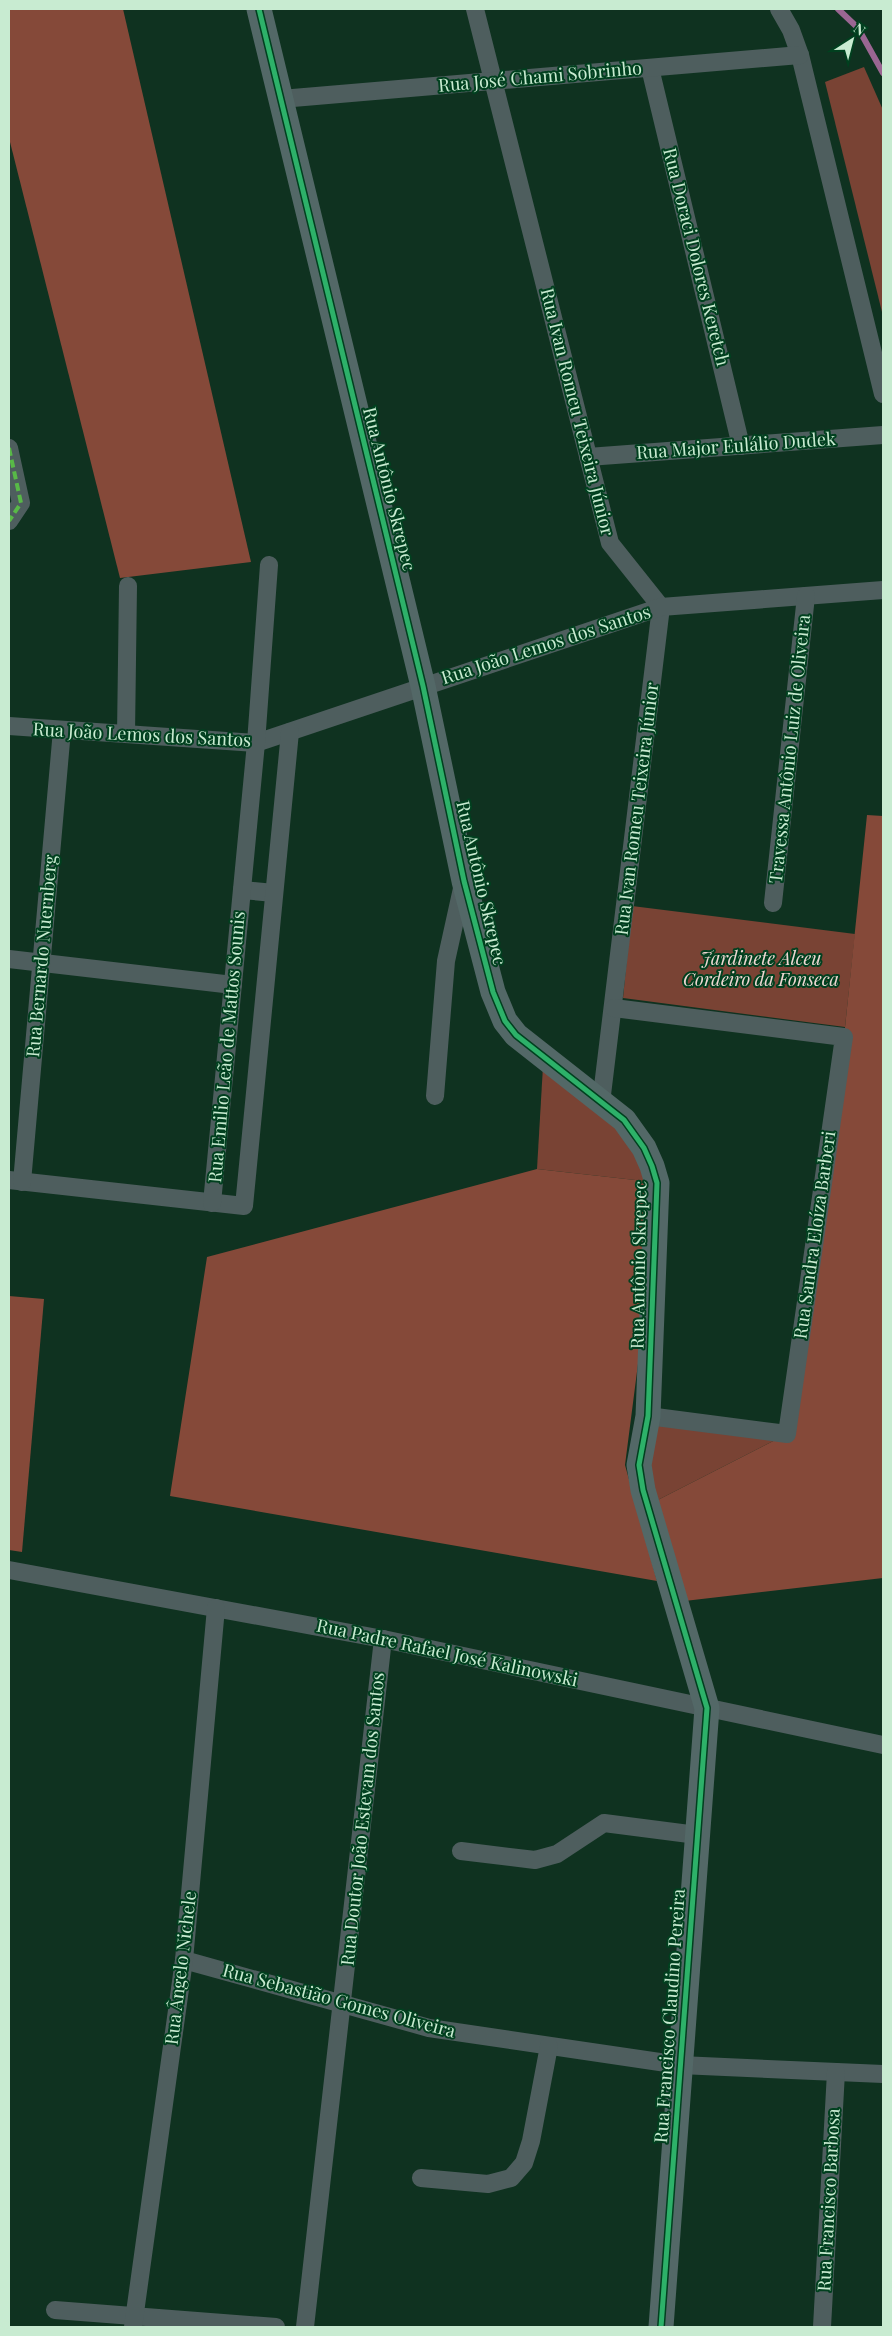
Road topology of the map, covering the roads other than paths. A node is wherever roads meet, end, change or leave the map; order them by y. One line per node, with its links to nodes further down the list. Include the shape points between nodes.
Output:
1 (259, 9): 7 (street, Rua Antônio Skrepec)
2 (475, 9): 6 (street, Rua Ivan Romeu Teixeira Júnior)
3 (779, 9): 4 (street)
4 (800, 55): 5 (street, Rua José Chami Sobrinho); 8 (street)
5 (650, 68): 6 (street, Rua José Chami Sobrinho); 10 (street, Rua Doraci Dolores Keretch)
6 (493, 81): 7 (street, Rua José Chami Sobrinho); 12 (street, Rua Ivan Romeu Teixeira Júnior)
7 (281, 99): 19 (street, Rua Antônio Skrepec)
8 (883, 394)
9 (883, 435): 10 (street, Rua Major Eulálio Dudek)
10 (742, 446): 12 (street, Rua Major Eulálio Dudek)
11 (9, 448): 13 (street, via 21,503)
12 (588, 457): 18 (street, Rua Ivan Romeu Teixeira Júnior, via 610,543)
13 (9, 521)
14 (269, 564): 24 (street, Rua Emilio Leão de Mattos Sounis)
15 (128, 586): 23 (street)
16 (883, 590): 17 (street, Rua João Lemos dos Santos)
17 (806, 596): 18 (street, Rua João Lemos dos Santos); 28 (street, Travessa Antônio Luiz de Oliveira)
18 (661, 608): 19 (street, Rua João Lemos dos Santos); 32 (street, Rua Ivan Romeu Teixeira Júnior)
19 (423, 686): 22 (street, Rua João Lemos dos Santos); 25 (street, Rua Antônio Skrepec)
20 (9, 726): 21 (street, Rua João Lemos dos Santos)
21 (62, 730): 23 (street, Rua João Lemos dos Santos); 30 (street, Rua Bernardo Nuernberg)
22 (290, 732): 24 (street, Rua João Lemos dos Santos); 27 (street, Rua Emilio Leão de Mattos Sounis)
23 (126, 734): 24 (street, Rua João Lemos dos Santos)
24 (256, 743): 26 (street, Rua Emilio Leão de Mattos Sounis)
25 (464, 881): 33 (street, via 446,961); 34 (street, Rua Antônio Skrepec, via 493,992 505,1022 529,1047)
26 (242, 890): 27 (street); 31 (street, Rua Emilio Leão de Mattos Sounis)
27 (274, 893): 36 (street, Rua Emilio Leão de Mattos Sounis, via 244,1206)
28 (773, 903)
29 (9, 959): 30 (street)
30 (41, 963): 31 (street); 35 (street, Rua Bernardo Nuernberg)
31 (233, 985): 36 (street, Rua Emilio Leão de Mattos Sounis)
32 (614, 1008): 34 (street, Rua Ivan Romeu Teixeira Júnior); 37 (street, Rua Sandra Eloíza Barberi, via 844,1037 787,1434)
33 (434, 1096)
34 (601, 1103): 37 (street, Rua Antônio Skrepec, via 624,1120 634,1134 652,1166 657,1184)
35 (15, 1181): 36 (street)
36 (212, 1203)
37 (648, 1416): 41 (street, Rua Antônio Skrepec, via 639,1465 644,1490)
38 (9, 1570): 39 (street, Rua Padre Rafael José Kalinowski)
39 (216, 1608): 40 (street, Rua Padre Rafael José Kalinowski); 45 (street, Rua Ângelo Nichele)
40 (383, 1639): 41 (street, Rua Padre Rafael José Kalinowski); 46 (street, Rua Doutor João Estevam dos Santos)
41 (707, 1708): 42 (street, Rua Padre Rafael José Kalinowski); 43 (street, Rua Francisco Claudino Pereira)
42 (883, 1746)
43 (697, 1835): 44 (street, via 604,1823 557,1854 535,1860); 48 (street, Rua Francisco Claudino Pereira)
44 (461, 1851)
45 (184, 1960): 46 (street, Rua Sebastião Gomes Oliveira); 53 (street, Rua Ângelo Nichele)
46 (342, 2004): 47 (street, Rua Sebastião Gomes Oliveira, via 429,2028); 55 (street, Rua Doutor João Estevam dos Santos)
47 (549, 2046): 48 (street, Rua Sebastião Gomes Oliveira); 51 (street, via 532,2141 524,2163 511,2178 488,2184)
48 (680, 2066): 49 (street, Rua Sebastião Gomes Oliveira); 56 (street, Rua Francisco Claudino Pereira)
49 (836, 2072): 50 (street, Rua Sebastião Gomes Oliveira); 57 (street, Rua Francisco Barbosa)
50 (883, 2074)
51 (421, 2178)
52 (55, 2310): 53 (street)
53 (133, 2322): 54 (street)
54 (276, 2327)
55 (305, 2327)
56 (661, 2327)
57 (822, 2327)

